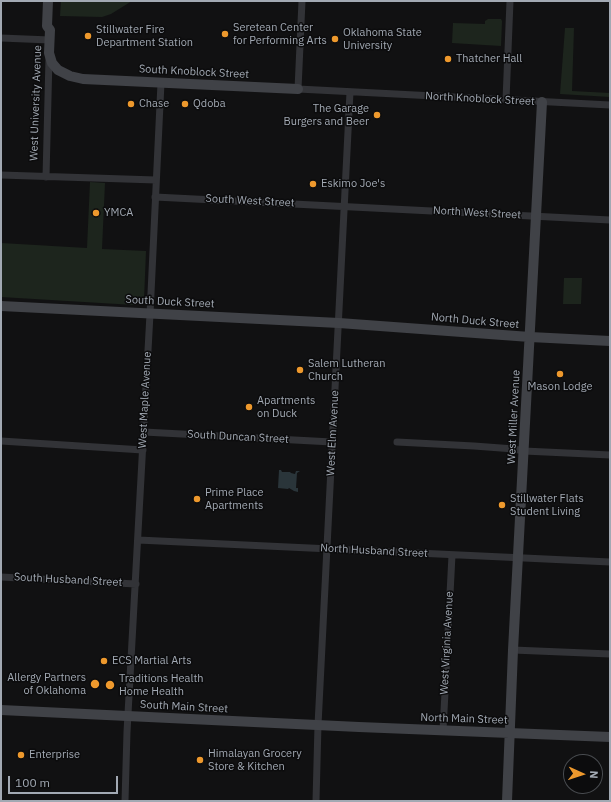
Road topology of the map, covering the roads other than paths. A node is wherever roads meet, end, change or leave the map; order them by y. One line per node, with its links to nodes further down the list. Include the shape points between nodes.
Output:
1 (48, 1): 5 (main road, West University Avenue, via 47,26)
2 (54, 1): 5 (main road, West University Avenue, via 53,27)
3 (302, 1): 9 (street)
4 (510, 1): 11 (street)
5 (50, 35): 6 (street); 7 (main road, West University Avenue)
6 (1, 38)
7 (49, 53): 8 (main road, South Knoblock Street, via 52,63 58,70 70,76); 15 (street, West University Avenue)
8 (161, 83): 9 (main road, South Knoblock Street); 16 (street, West Maple Avenue)
9 (298, 89): 10 (street, South Knoblock Street)
10 (350, 92): 11 (street, North Knoblock Street); 18 (street, West Elm Avenue)
11 (506, 100): 12 (street, North Knoblock Street)
12 (542, 102): 13 (street, North Knoblock Street); 19 (main road, West Miller Avenue)
13 (610, 105)
14 (1, 174): 15 (street)
15 (46, 177): 16 (street)
16 (156, 180): 17 (street, West Maple Avenue)
17 (155, 196): 18 (street, South West Street); 22 (street, West Maple Avenue)
18 (344, 206): 19 (street, North West Street); 23 (street, West Elm Avenue)
19 (536, 216): 20 (street, North West Street); 24 (main road, West Miller Avenue)
20 (610, 220)
21 (1, 306): 22 (main road, South Duck Street)
22 (150, 314): 23 (main road, South Duck Street); 26 (street, West Maple Avenue)
23 (339, 323): 24 (main road, North Duck Street); 28 (street, West Elm Avenue)
24 (530, 337): 25 (main road, North Duck Street); 31 (main road, West Miller Avenue)
25 (610, 341)
26 (144, 432): 28 (street, South Duncan Street); 30 (street, West Maple Avenue)
27 (1, 441): 30 (street)
28 (332, 442): 34 (street, West Elm Avenue)
29 (397, 442): 31 (street)
30 (143, 450): 33 (street, West Maple Avenue)
31 (524, 451): 32 (street); 36 (main road, West Miller Avenue)
32 (610, 454)
33 (138, 540): 34 (street, North Husband Street); 39 (street, West Maple Avenue)
34 (327, 549): 35 (street, North Husband Street); 44 (street, West Elm Avenue)
35 (452, 554): 36 (street, North Husband Street); 45 (street, West Virginia Avenue)
36 (518, 558): 37 (street, North Husband Street); 40 (main road, West Miller Avenue)
37 (610, 562)
38 (1, 576): 39 (street, South Husband Street)
39 (136, 584): 43 (street, West Maple Avenue)
40 (513, 650): 41 (street); 46 (main road, West Miller Avenue)
41 (610, 654)
42 (1, 710): 43 (main road, South Main Street)
43 (129, 717): 44 (main road, South Main Street); 48 (street, West Maple Avenue)
44 (318, 725): 45 (main road, North Main Street); 49 (street, West Elm Avenue)
45 (443, 731): 46 (main road, North Main Street)
46 (509, 733): 47 (main road, North Main Street); 50 (main road, West Miller Avenue)
47 (610, 736)
48 (125, 801)
49 (316, 801)
50 (507, 801)

